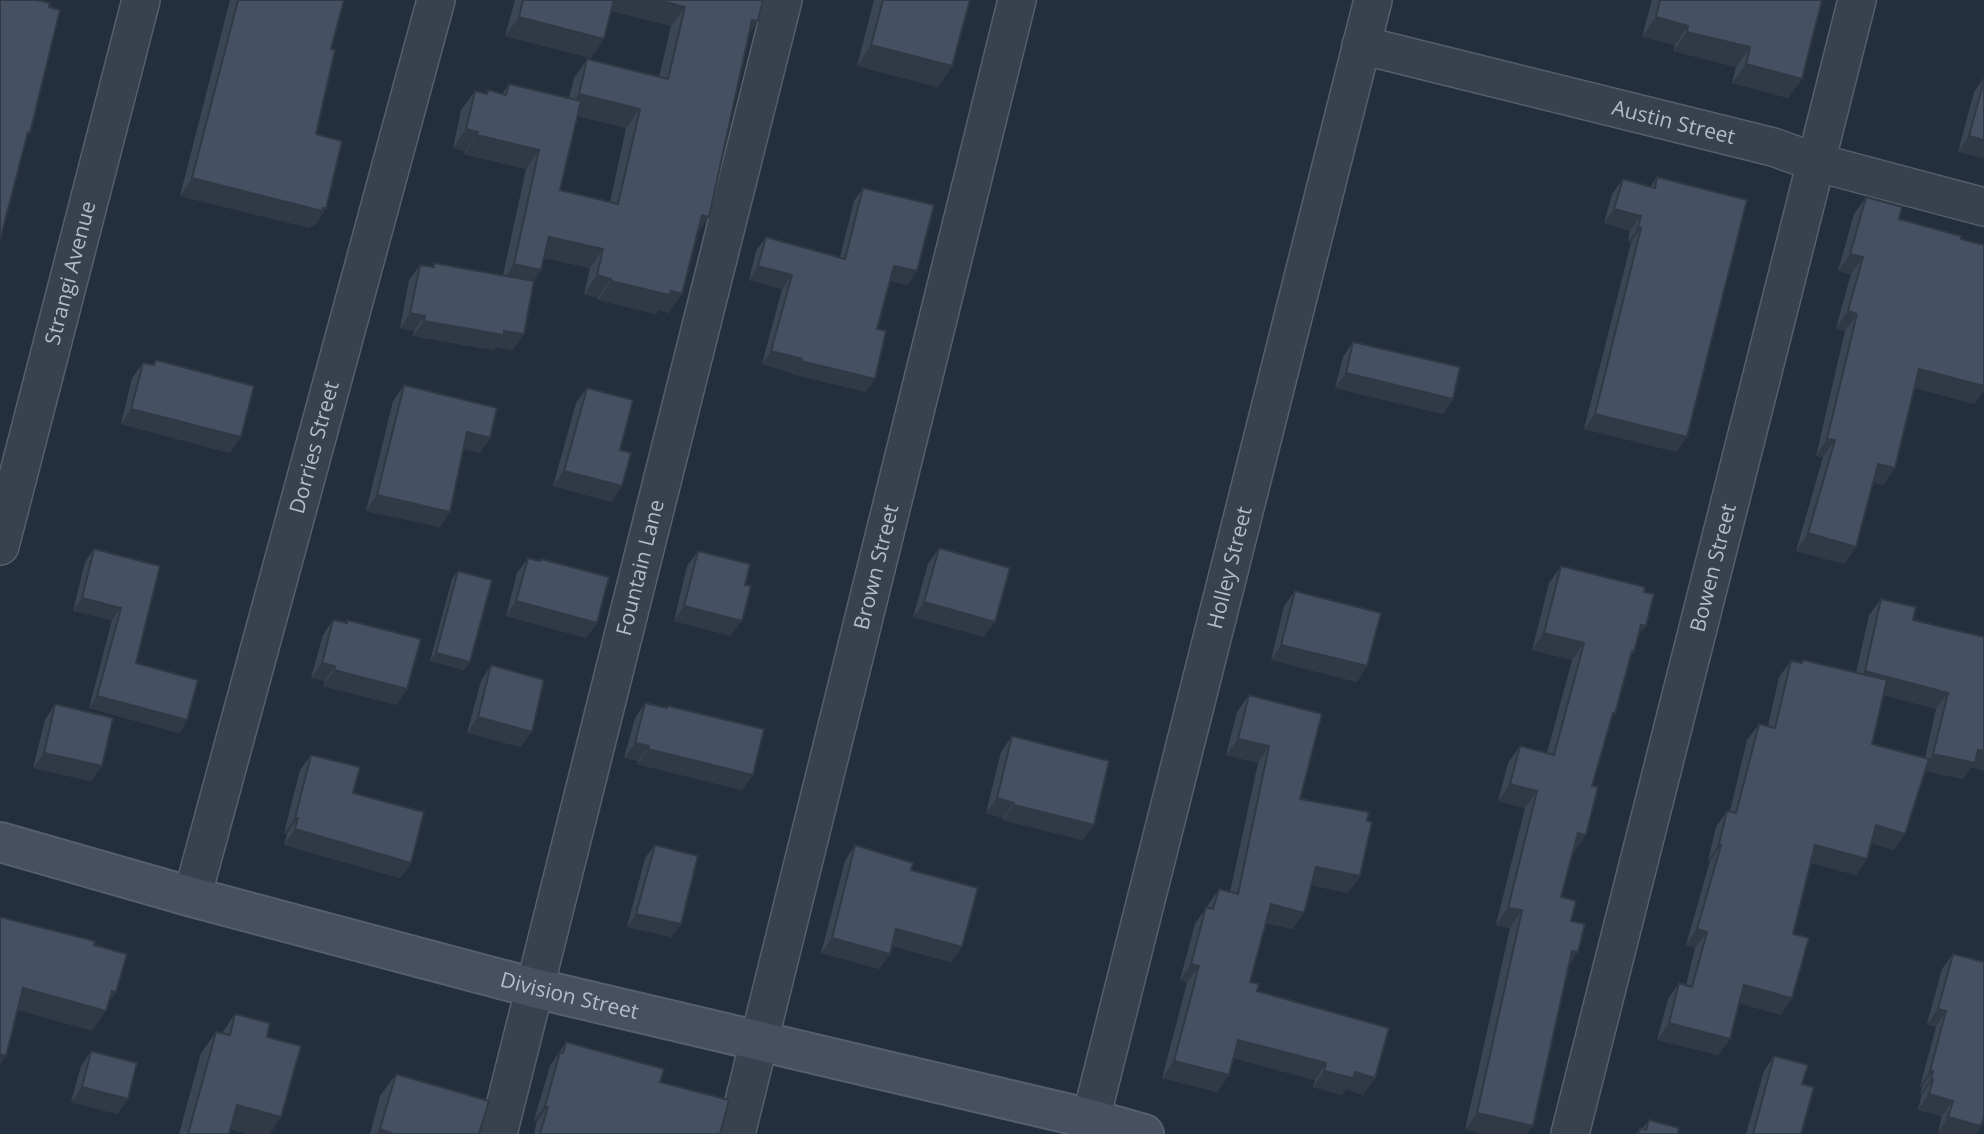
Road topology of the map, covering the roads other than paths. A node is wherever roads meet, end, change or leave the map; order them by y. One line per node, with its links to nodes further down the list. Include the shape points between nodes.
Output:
1 (141, 0): 10 (street, Strangi Avenue)
2 (436, 0): 12 (street, Dorries Street)
3 (783, 0): 13 (street, Fountain Lane)
4 (1017, 0): 14 (street, Brown Street)
5 (1373, 0): 7 (street, Holley Street)
6 (1857, 0): 8 (street, Bowen Street)
7 (1362, 45): 8 (street, Austin Street, via 1773,147); 15 (street, Holley Street)
8 (1815, 162): 9 (street, Austin Street); 19 (street, Bowen Street)
9 (1984, 207)
10 (0, 546)
11 (0, 842): 12 (main road, Division Street)
12 (192, 897): 13 (main road, Division Street)
13 (534, 988): 14 (main road, Division Street); 16 (street, Fountain Lane)
14 (761, 1039): 15 (main road, Division Street); 17 (street, Brown Street)
15 (1089, 1126): 18 (main road, Division Street)
16 (498, 1134)
17 (736, 1134)
18 (1144, 1134)
19 (1570, 1134)

